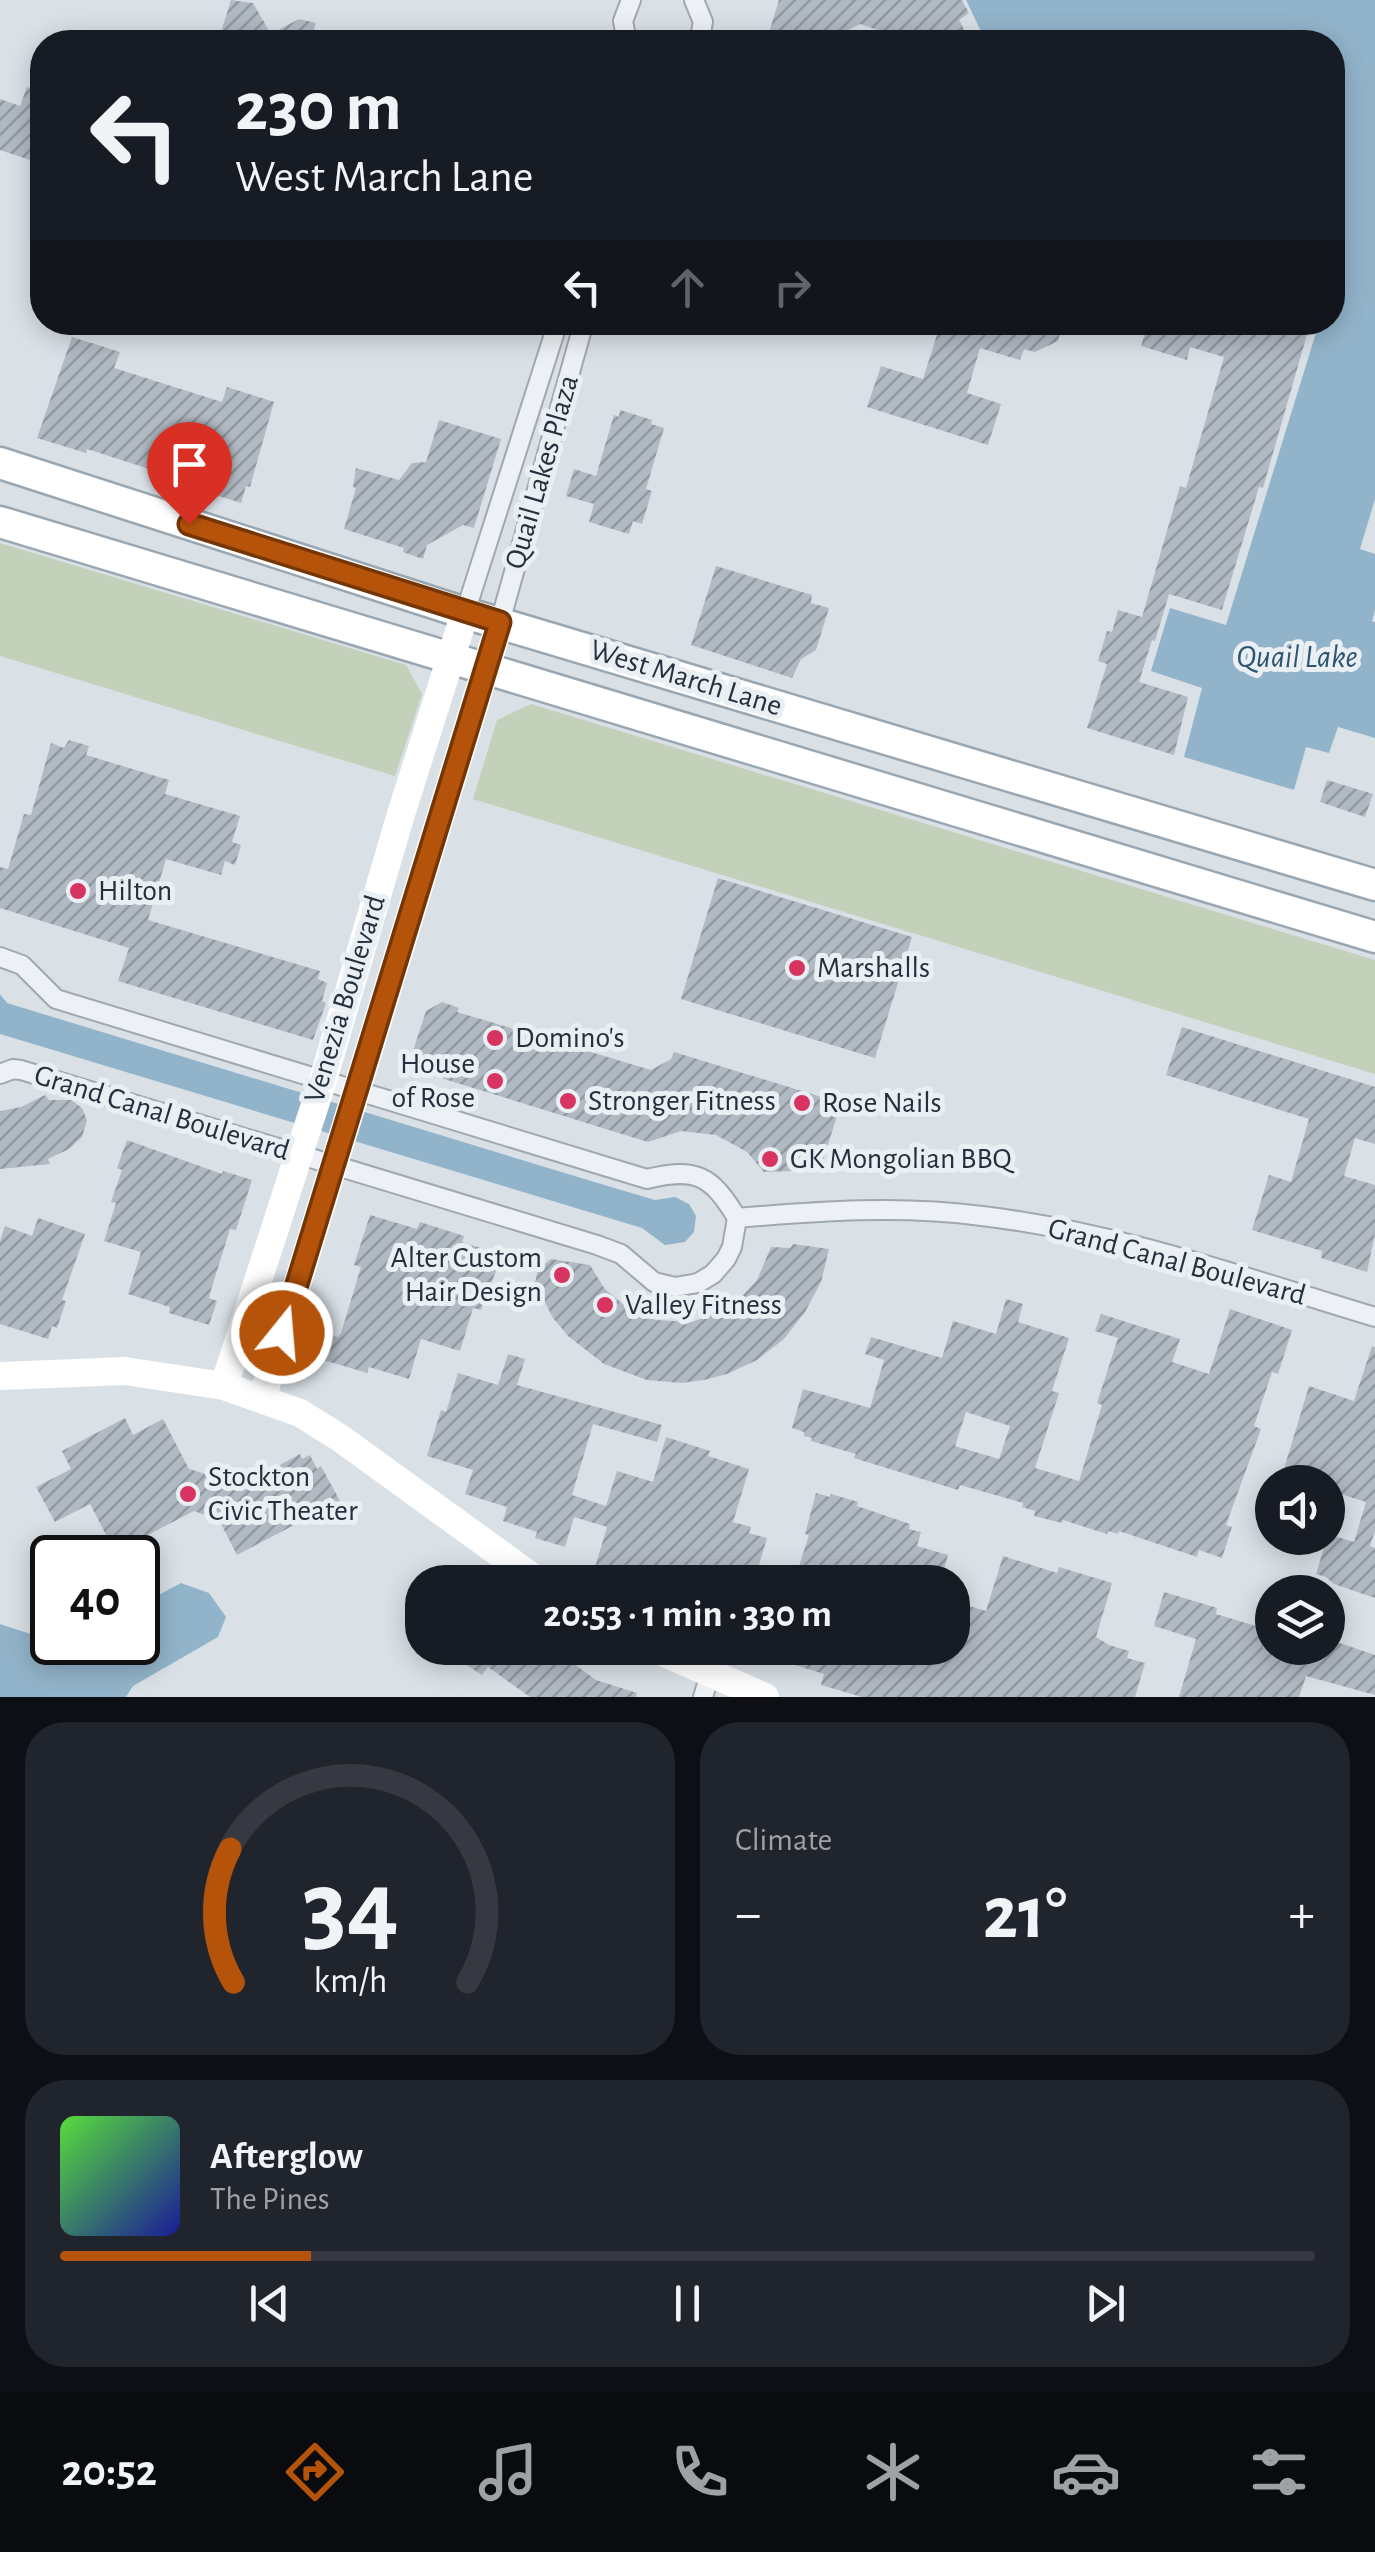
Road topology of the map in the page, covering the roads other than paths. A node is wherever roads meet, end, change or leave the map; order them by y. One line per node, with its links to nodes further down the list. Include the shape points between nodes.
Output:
1 (632, 0): 3 (street)
2 (694, 0): 4 (street)
3 (625, 30)
4 (702, 30)
5 (554, 335): 9 (street, Quail Lakes Plaza)
6 (580, 335): 10 (street, Quail Lakes Plaza)
7 (0, 464): 9 (main road, West March Lane)
8 (0, 522): 11 (main road, West March Lane)
9 (465, 612): 10 (main road, West March Lane); 11 (street, Venezia Boulevard)
10 (500, 622): 12 (street, Venezia Boulevard); 15 (main road, West March Lane)
11 (452, 658): 12 (main road, West March Lane); 13 (street, Venezia Boulevard)
12 (487, 668): 14 (street, Venezia Boulevard); 16 (main road, West March Lane)
13 (425, 742): 14 (street); 19 (street, Venezia Boulevard)
14 (460, 751): 20 (street, Venezia Boulevard)
15 (1375, 885)
16 (1375, 938)
17 (0, 957): 19 (street, via 22,965 56,998)
18 (0, 1074): 21 (street, Grand Canal Boulevard, via 21,1070)
19 (322, 1080): 20 (street); 21 (street, Venezia Boulevard)
20 (358, 1090): 22 (street, Venezia Boulevard); 23 (street, via 647,1179 700,1176 722,1193)
21 (297, 1154): 22 (street, Grand Canal Boulevard); 26 (street, Venezia Boulevard)
22 (333, 1164): 23 (street, Grand Canal Boulevard, via 597,1245 665,1286 698,1283 713,1274 732,1247); 27 (street, Venezia Boulevard)
23 (737, 1218): 24 (street, Grand Canal Boulevard, via 891,1210 995,1218 1148,1248)
24 (1375, 1317)
25 (0, 1376): 26 (street, via 124,1371)
26 (224, 1386): 27 (street)
27 (262, 1400): 28 (street, via 340,1438)
28 (514, 1565)
29 (677, 1665): 30 (street)
30 (706, 1686): 31 (street)
31 (765, 1697)

